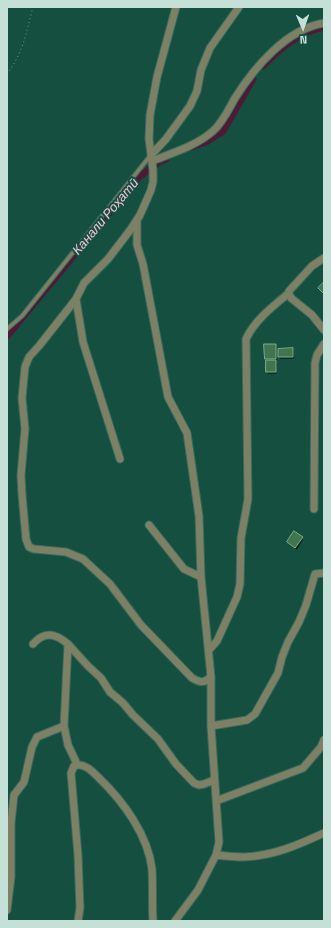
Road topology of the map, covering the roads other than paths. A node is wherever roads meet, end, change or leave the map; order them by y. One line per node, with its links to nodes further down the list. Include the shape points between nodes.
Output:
1 (176, 7): 4 (street, via 157,77 150,115)
2 (239, 7): 4 (street, via 210,48 190,106)
3 (324, 23): 4 (street, via 311,26 293,36 267,56 253,72 213,131 204,138)
4 (152, 163): 5 (street, via 151,190); 9 (lane, via 22,316)
5 (137, 220): 8 (street, via 108,259 84,283); 16 (street, via 137,245 143,264 168,396 187,433 199,516)
6 (324, 258): 7 (street, via 312,266)
7 (289, 293): 10 (street, via 290,298 312,315); 19 (street, via 251,329 246,339 248,499 241,538 240,584 237,597 217,641)
8 (76, 299): 12 (street, via 83,342); 20 (street, via 29,357 25,367 22,398 25,429 21,475 28,544 31,548 66,552 83,559 110,584 141,625 192,678 204,682)
9 (7, 329)
10 (324, 330)
11 (324, 344): 13 (street, via 315,363)
12 (120, 459)
13 (314, 509)
14 (149, 525): 16 (street, via 184,568)
15 (324, 573): 22 (street, via 315,574 306,605 284,652 278,673 255,714 247,720)
16 (201, 577): 19 (street)
17 (33, 644): 18 (street, via 47,635 58,636)
18 (68, 644): 21 (street); 25 (street, via 101,678 110,692 158,739 194,783 199,785)
19 (209, 650): 20 (street)
20 (212, 677): 22 (street)
21 (64, 726): 24 (street, via 68,745); 29 (street, via 37,737 32,747 24,782 14,795)
22 (211, 726): 25 (street)
23 (324, 740): 26 (street, via 303,768)
24 (77, 764): 30 (street, via 71,773 78,862); 31 (street, via 89,768 104,782 128,810 136,825 152,868)
25 (214, 780): 26 (street)
26 (216, 801): 28 (street)
27 (324, 833): 28 (street, via 266,855)
28 (216, 855): 32 (street, via 198,890)
29 (7, 910)
30 (78, 921)
31 (153, 921)
32 (176, 921)

